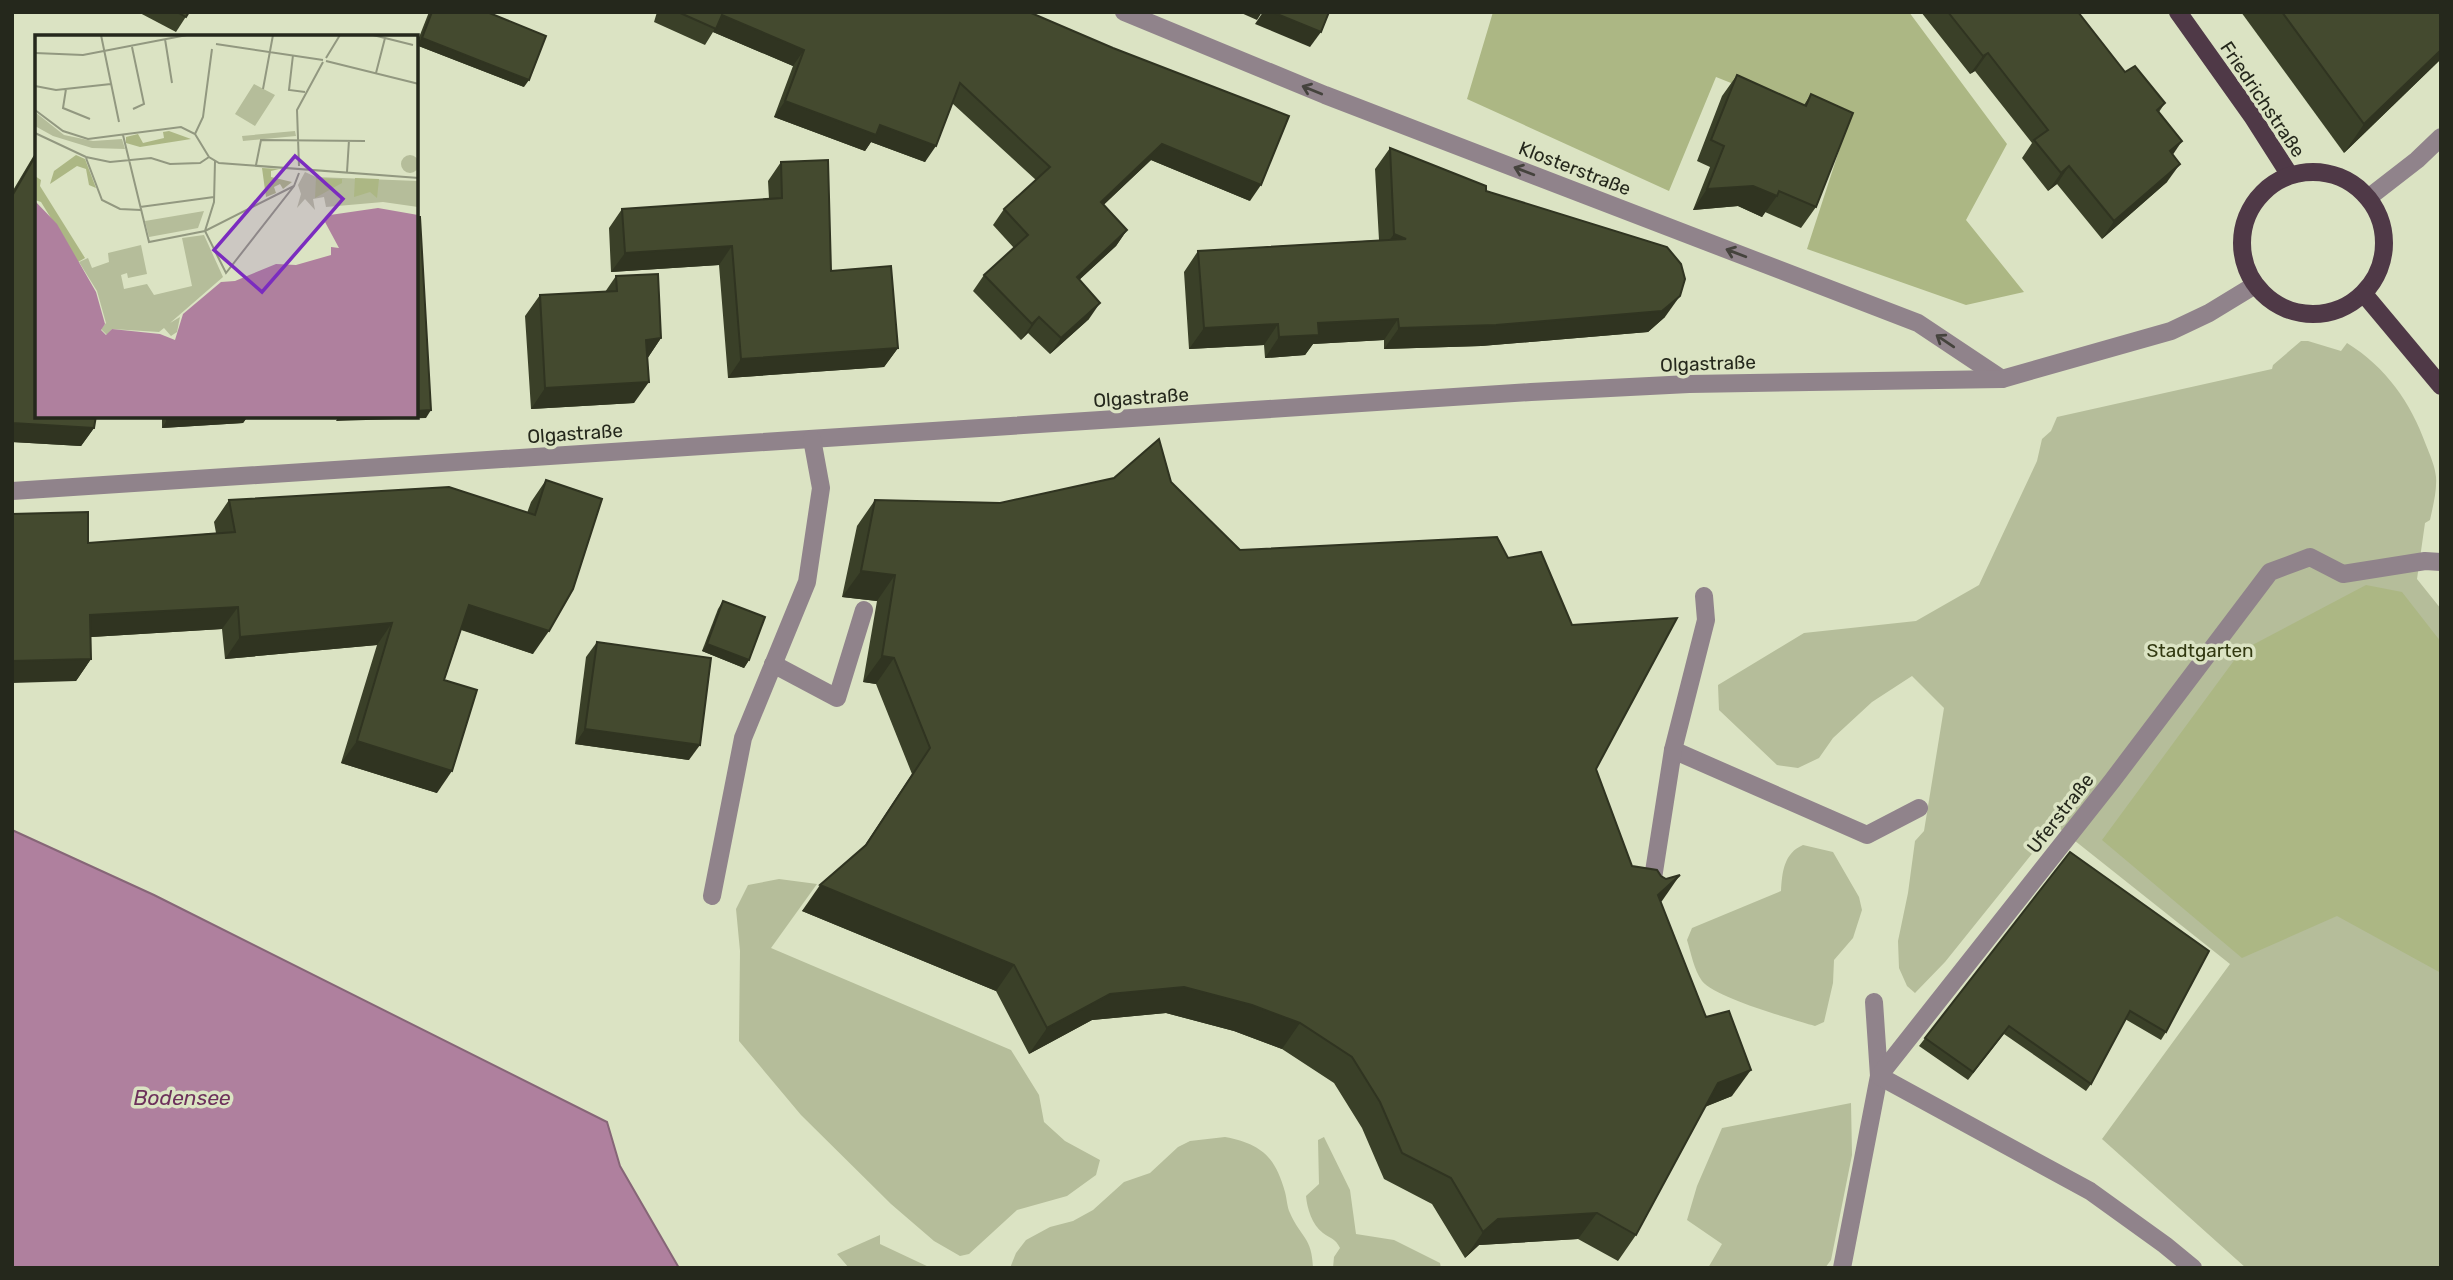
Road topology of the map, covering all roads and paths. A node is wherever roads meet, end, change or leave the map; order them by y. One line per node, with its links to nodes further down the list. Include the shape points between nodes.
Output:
1 (1124, 12): 8 (street, Klosterstraße, one-way to 1, via 1918,323 1325,95)
2 (2178, 12): 4 (main road, Friedrichstraße)
3 (2441, 136): 5 (street)
4 (2289, 174): 5 (main road, Friedrichstraße, via 2327,173 2350,182); 6 (main road, Friedrichstraße, via 2260,194 2246,215 2241,238 2244,263)
5 (2368, 198): 7 (main road, Friedrichstraße, via 2381,220 2385,246 2379,272)
6 (2255, 285): 7 (main road, Friedrichstraße, via 2273,303 2295,313 2320,315 2344,308); 8 (street, Olgastraße, via 2171,331)
7 (2364, 294): 9 (main road)
8 (2002, 379): 10 (street, Olgastraße, via 1689,384)
9 (2441, 386)
10 (813, 439): 11 (street, Olgastraße); 15 (street, via 821,488 807,582)
11 (12, 491)
12 (2441, 562): 21 (street, Uferstraße, via 2343,574 2310,557 2270,572)
13 (1704, 596): 16 (street, via 1706,621)
14 (864, 610): 15 (street, via 837,698)
15 (774, 664): 19 (street, via 743,738)
16 (1673, 750): 17 (street, via 1867,835); 18 (street)
17 (1919, 808)
18 (1650, 894)
19 (712, 896)
20 (1874, 1002): 21 (street)
21 (1880, 1076): 22 (street); 23 (street, via 2090,1191)
22 (1842, 1268)
23 (2193, 1268)

